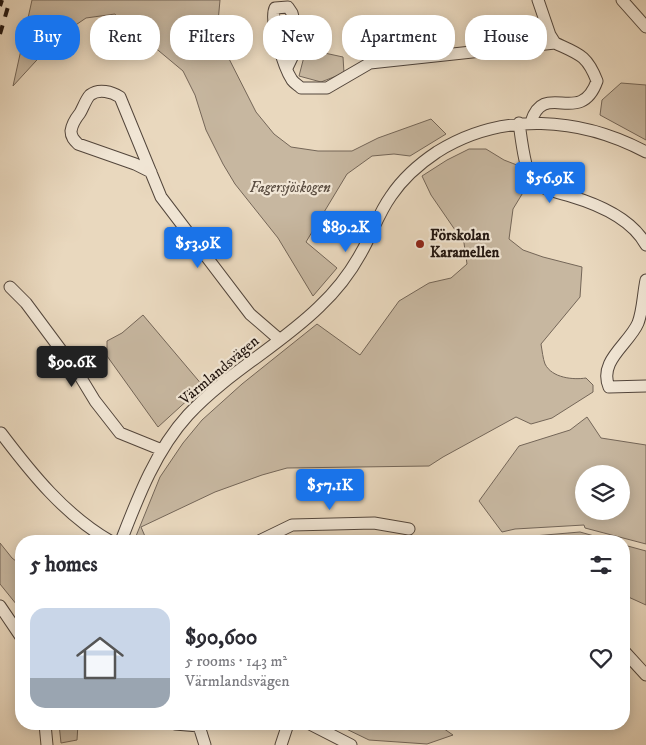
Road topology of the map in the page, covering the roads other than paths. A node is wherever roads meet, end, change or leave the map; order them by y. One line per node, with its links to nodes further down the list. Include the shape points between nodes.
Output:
1 (538, 0): 4 (street)
2 (622, 0): 3 (street)
3 (646, 27)
4 (555, 43): 5 (street, via 370,63 327,88 301,88); 6 (street, via 587,60 597,81 586,100 576,104 541,106 534,112)
5 (287, 68)
6 (531, 122): 7 (street, Värmlandsvägen); 8 (street, Värmlandsvägen, via 588,130)
7 (519, 123): 10 (street, via 528,173 533,182 613,214 626,222); 13 (street, Värmlandsvägen, via 484,130 456,141 404,178 379,215 349,274 320,306)
8 (646, 152)
9 (151, 172): 9 (street, Värmlandsvägen, via 78,144 72,137 74,122 90,96 108,92 120,97); 13 (street, Värmlandsvägen, via 162,197 218,273 250,314)
10 (646, 245)
11 (646, 280): 14 (street, via 638,323 606,372 609,387)
12 (10, 287): 16 (street, via 26,303 120,433)
13 (280, 340): 16 (street, Värmlandsvägen, via 212,392 188,415)
14 (646, 386)
15 (1, 433): 18 (street, via 32,474 57,500)
16 (162, 450): 19 (street, Värmlandsvägen)
17 (409, 529): 20 (street, via 374,524 292,525)
18 (100, 535)
19 (123, 535)
20 (271, 535)
21 (0, 606): 22 (street)
22 (15, 628)
23 (630, 658): 24 (street)
24 (646, 675)
25 (46, 730): 29 (street)
26 (200, 730): 30 (street)
27 (286, 730): 31 (street)
28 (322, 730): 32 (street)
29 (47, 745)
30 (205, 745)
31 (281, 745)
32 (351, 745)

